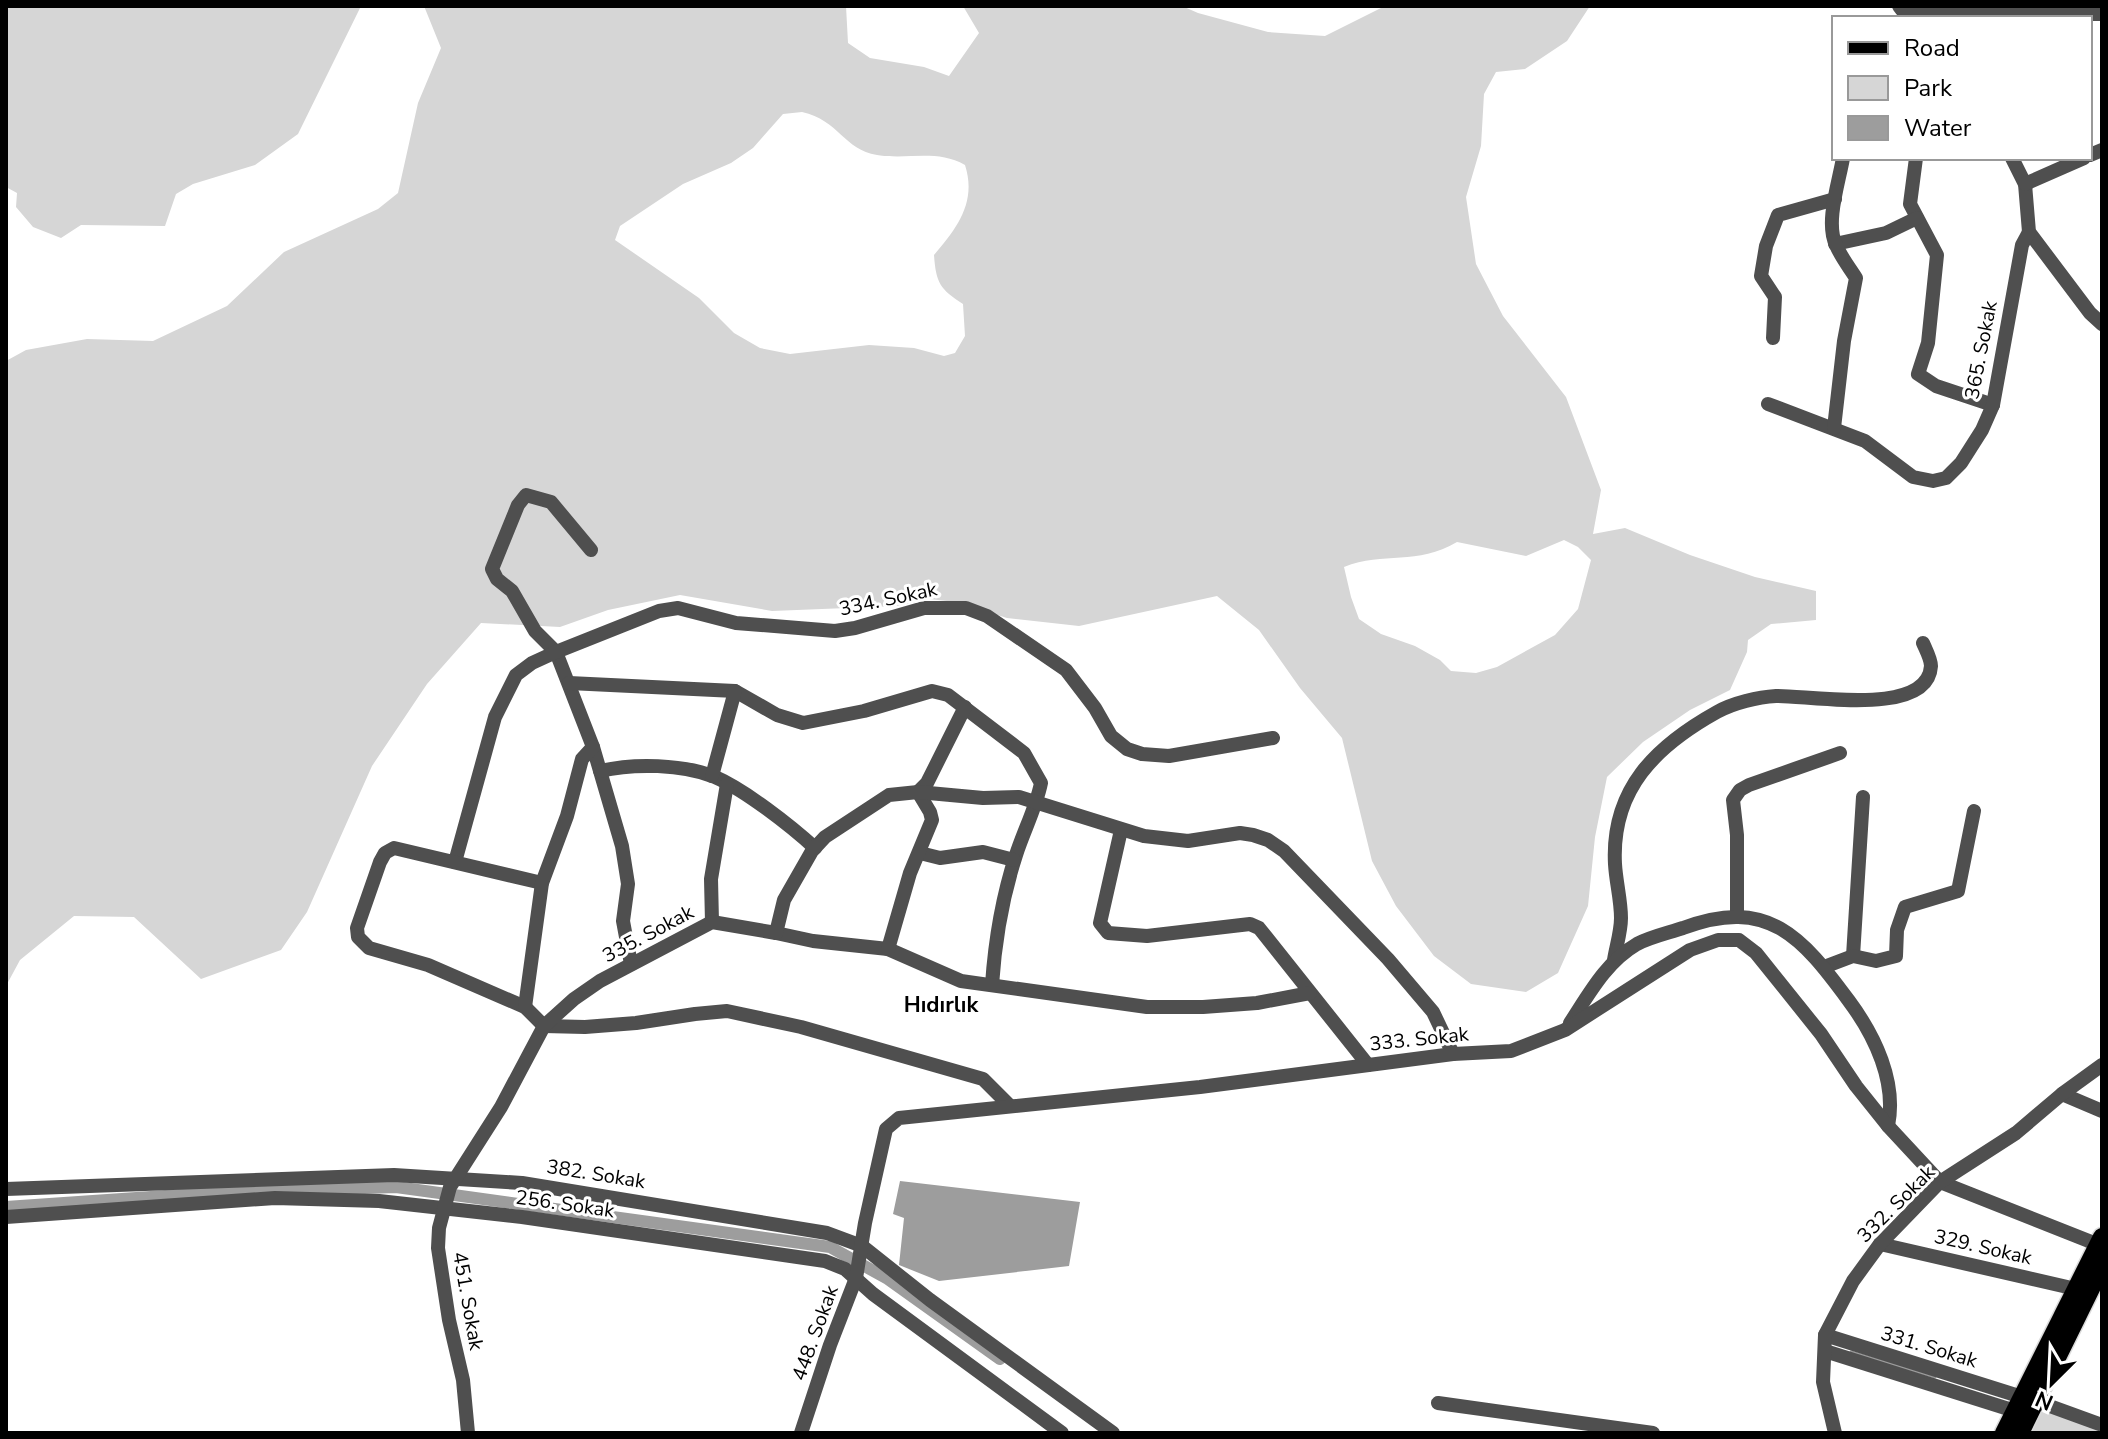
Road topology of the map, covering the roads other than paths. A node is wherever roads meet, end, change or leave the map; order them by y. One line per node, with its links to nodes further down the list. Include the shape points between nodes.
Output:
1 (1899, 6): 2 (street, via 1916,14)
2 (2008, 13): 3 (street)
3 (2102, 14)
4 (1843, 160): 9 (street)
5 (1916, 160): 10 (street, via 1910,204)
6 (2013, 160): 8 (street)
7 (2079, 160): 8 (street)
8 (2025, 184): 11 (street)
9 (1835, 199): 12 (street); 14 (street, via 1778,215 1761,276 1775,297)
10 (1917, 218): 12 (street, via 1886,233); 16 (street, via 1937,255 1928,343 1918,374 1936,386)
11 (2029, 232): 13 (street); 16 (street, 365. Sokak, via 2022,245)
12 (1835, 244): 17 (street, via 1856,278)
13 (2102, 324)
14 (1773, 338)
15 (1768, 404): 17 (street)
16 (1993, 405): 17 (street, 365. Sokak, via 1961,463 1946,478 1933,481 1913,477 1865,441)
17 (1834, 428)
18 (591, 550): 20 (street, via 551,502 526,495 492,569)
19 (1923, 643): 45 (street, via 1931,663 1927,679 1915,690 1891,697 1831,701 1775,696 1745,702 1719,711 1646,766 1631,783 1615,832 1622,922)
20 (556, 652): 21 (street); 24 (street, 334. Sokak, via 678,608 736,623 835,631 924,608 953,607 987,616 1066,670 1111,736 1127,749 1169,756); 38 (street, 334. Sokak, via 516,675 507,690)
21 (569, 683): 22 (street); 25 (street)
22 (735, 691): 23 (street, via 803,723 932,691); 28 (street)
23 (965, 707): 30 (street); 32 (street, via 1024,753 1041,783)
24 (1273, 738)
25 (593, 747): 27 (street); 39 (street, via 582,759)
26 (1840, 753): 40 (street, via 1749,785 1733,800)
27 (600, 771): 28 (street, via 653,765); 46 (street, via 624,859 628,884 623,921)
28 (712, 776): 29 (street)
29 (727, 784): 35 (street); 41 (street, via 711,879)
30 (918, 792): 32 (street, via 1019,797); 35 (street, via 889,795); 36 (street, via 932,820)
31 (1863, 797): 44 (street)
32 (1037, 803): 34 (street); 37 (street)
33 (1974, 811): 44 (street, via 1958,891 1905,907 1896,956 1876,961)
34 (1121, 830): 49 (street, via 1100,923 1108,933 1147,936 1250,924 1259,928); 53 (street, via 1188,841 1253,835 1268,840 1388,959 1433,1012)
35 (815, 848): 42 (street, via 784,900)
36 (920, 853): 37 (street, via 940,858 983,852); 43 (street)
37 (1014, 860): 48 (street, via 997,929)
38 (455, 862): 39 (street); 50 (street, via 394,848 385,853 358,937 369,948 428,965)
39 (542, 883): 50 (street)
40 (1737, 915): 45 (street, via 1639,943); 47 (street, via 1787,932)
41 (712, 922): 42 (street, 335. Sokak); 46 (street, 335. Sokak)
42 (776, 933): 43 (street, 335. Sokak)
43 (888, 949): 48 (street, 335. Sokak, via 961,981)
44 (1853, 956): 47 (street)
45 (1614, 960): 52 (street)
46 (631, 964): 51 (street, 335. Sokak, via 574,999)
47 (1824, 967): 59 (street, via 1867,1026 1886,1074 1892,1105)
48 (992, 985): 49 (street, 335. Sokak, via 1147,1007 1257,1003)
49 (1310, 993): 54 (street)
50 (525, 1007): 51 (street)
51 (544, 1026): 57 (street, via 611,1025 727,1011 983,1079); 62 (street, 335. Sokak)
52 (1565, 1030): 53 (street, 333. Sokak, via 1511,1051); 59 (street, 333. Sokak, via 1690,950 1718,940 1739,940 1756,953 1821,1034)
53 (1453, 1054): 54 (street, 333. Sokak)
54 (1368, 1065): 57 (street, 333. Sokak)
55 (2102, 1065): 56 (street, 332. Sokak)
56 (2062, 1094): 58 (street); 60 (street, 332. Sokak, via 2016,1133)
57 (1010, 1106): 66 (street, 333. Sokak, via 899,1118 886,1129)
58 (2102, 1111)
59 (1888, 1126): 60 (street, 333. Sokak)
60 (1940, 1182): 64 (street); 65 (street, 332. Sokak)
61 (6, 1189): 62 (street, 382. Sokak, via 394,1175)
62 (449, 1194): 63 (street, 256. Sokak, via 379,1201 275,1198); 66 (street, 382. Sokak, via 522,1183 827,1233); 67 (street, 256. Sokak, via 522,1217 825,1261); 75 (street, 451. Sokak, via 438,1248)
63 (6, 1217)
64 (2101, 1243): 69 (main road)
65 (1880, 1244): 69 (street, 329. Sokak); 70 (street, 332. Sokak)
66 (862, 1249): 67 (street, 448. Sokak); 78 (street, 382. Sokak)
67 (856, 1276): 76 (street, 448. Sokak); 77 (street, 256. Sokak, via 873,1294)
68 (2099, 1277): 73 (main road)
69 (2076, 1289): 73 (main road)
70 (1825, 1335): 71 (street, 332. Sokak); 73 (street, 331. Sokak)
71 (1825, 1351): 73 (street); 80 (street, 332. Sokak, via 1823,1382)
72 (1438, 1403): 79 (street)
73 (2024, 1403): 74 (street, 331. Sokak); 81 (main road); 82 (main road)
74 (2102, 1425)
75 (468, 1433)
76 (801, 1433)
77 (1062, 1433)
78 (1113, 1433)
79 (1653, 1433)
80 (1835, 1433)
81 (2004, 1433)
82 (2020, 1433)

